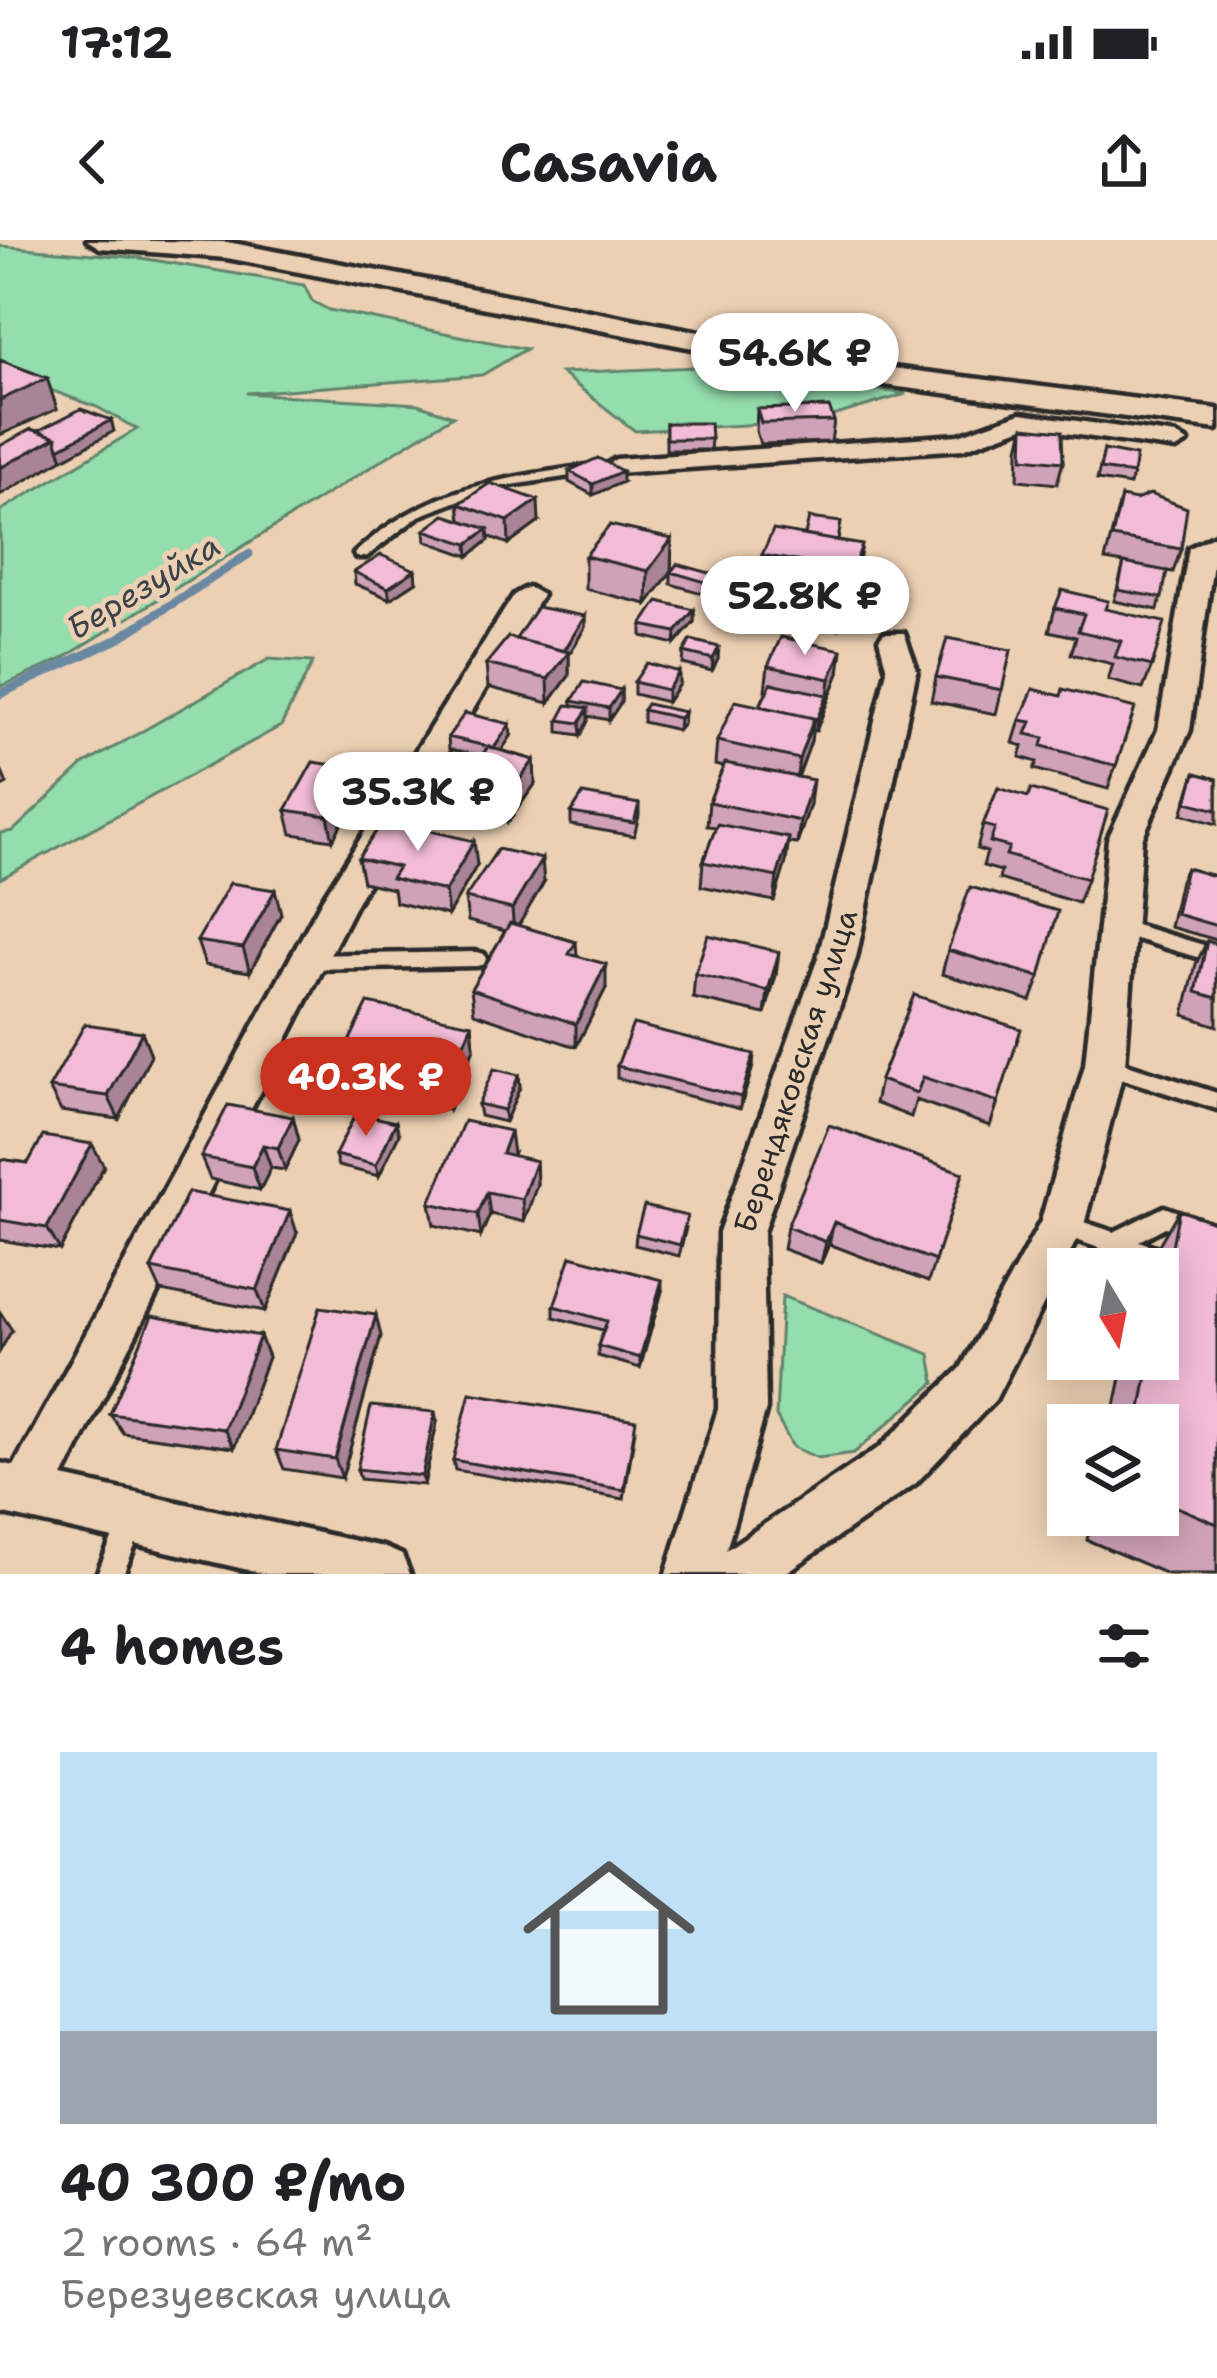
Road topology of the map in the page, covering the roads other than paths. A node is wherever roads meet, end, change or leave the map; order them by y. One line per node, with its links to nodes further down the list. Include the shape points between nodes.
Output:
1 (100, 240): 2 (main road)
2 (197, 244): 3 (main road)
3 (1017, 408): 4 (main road); 5 (street); 6 (street, via 963,442)
4 (1217, 419)
5 (1176, 442)
6 (616, 466): 8 (lane, via 488,485 414,513)
7 (1216, 541): 11 (street, via 1202,548 1174,730 1125,839)
8 (361, 554)
9 (528, 595): 14 (street)
10 (894, 639): 25 (street, Берендяковская улица, via 902,670 837,958 741,1232 742,1409)
11 (1115, 926): 12 (lane); 15 (street)
12 (1217, 956)
13 (477, 958): 14 (lane)
14 (307, 962): 21 (street)
15 (1105, 1065): 16 (lane); 17 (street)
16 (1217, 1101)
17 (1063, 1225): 19 (lane); 26 (street, via 979,1384 898,1465)
18 (1217, 1236): 19 (lane, via 1164,1217)
19 (1115, 1242): 20 (lane)
20 (1217, 1280)
21 (14, 1491): 22 (street)
22 (135, 1516): 23 (lane); 24 (street)
23 (110, 1574)
24 (383, 1574)
25 (693, 1574)
26 (737, 1574)

